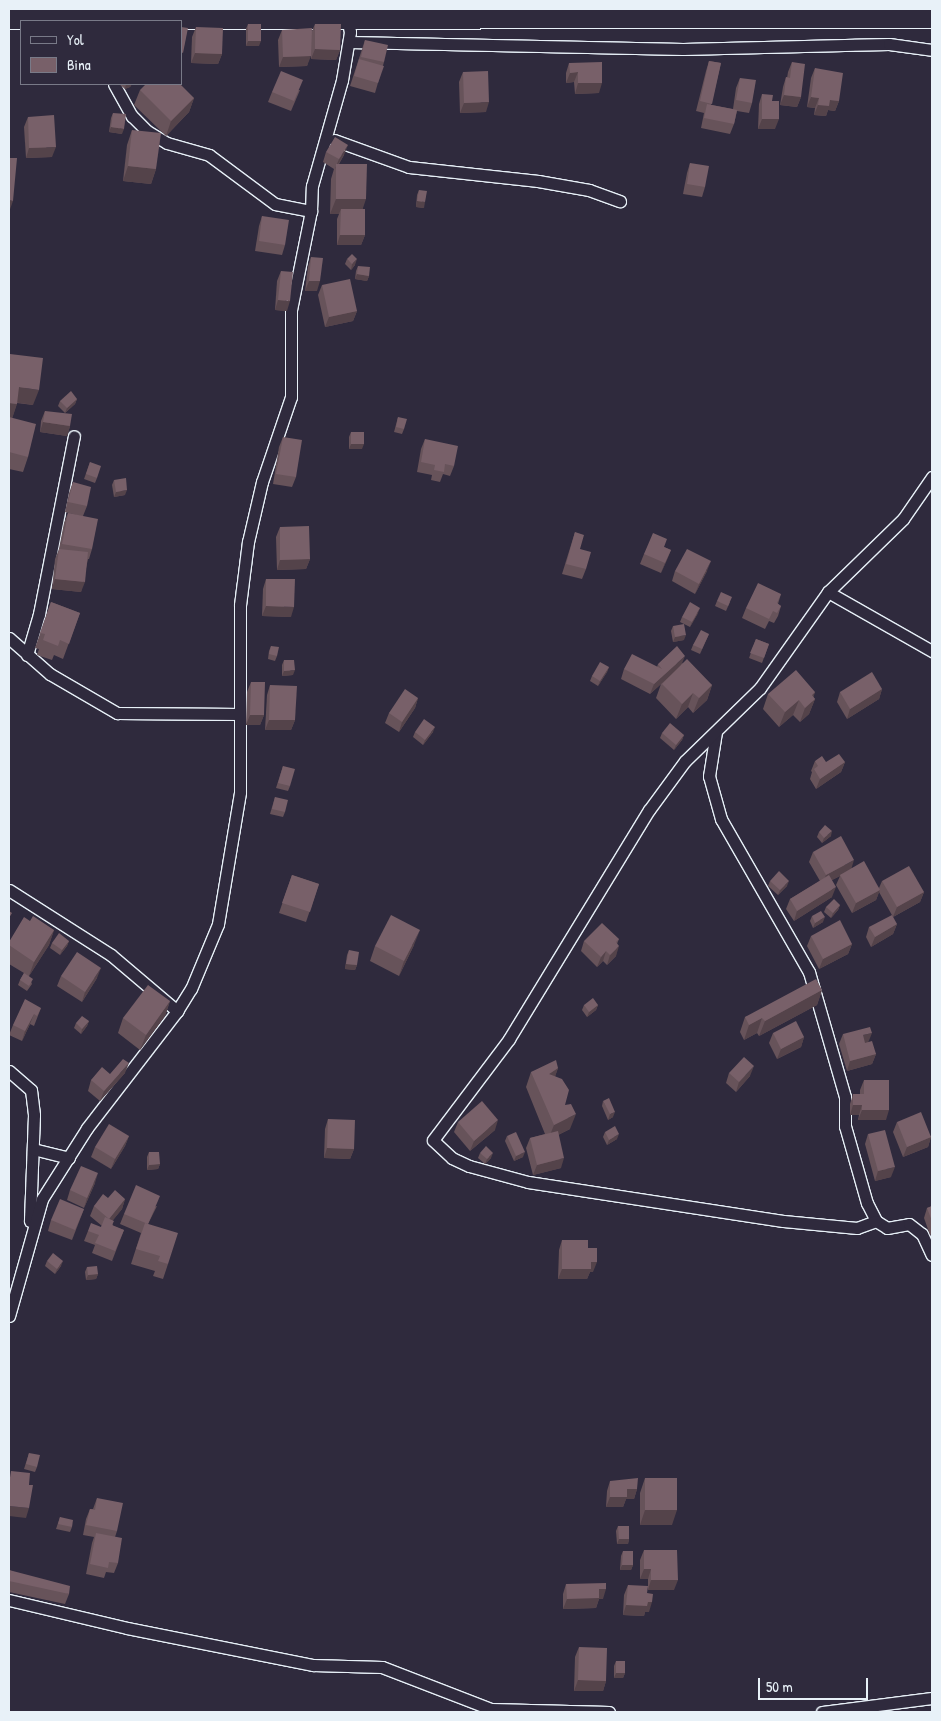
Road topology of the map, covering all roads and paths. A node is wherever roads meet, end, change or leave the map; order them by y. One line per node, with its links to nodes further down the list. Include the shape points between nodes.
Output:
1 (932, 17): 3 (highway)
2 (9, 18): 3 (highway)
3 (347, 18): 4 (street)
4 (349, 42): 5 (street, via 683,49 889,44); 7 (street)
5 (932, 50)
6 (115, 85): 9 (street, via 132,116 147,131 167,143 209,155 275,204)
7 (329, 137): 8 (street, via 344,146 409,167 538,181 589,190); 9 (street, via 312,186)
8 (620, 201)
9 (310, 212): 16 (street, via 291,310 291,397 262,482 248,542 240,605)
10 (74, 436): 15 (street, via 39,614)
11 (932, 477): 12 (street, via 903,519)
12 (828, 592): 14 (street); 17 (street, via 760,688)
13 (9, 638): 15 (street)
14 (932, 651)
15 (27, 655): 16 (street, via 50,674 117,713)
16 (240, 714): 19 (street, via 240,792 218,924 191,989)
17 (716, 732): 23 (street, via 708,776 721,819 809,972 845,1097 845,1126 867,1203); 23 (street, via 685,762 649,810 509,1039 433,1140 452,1158 469,1166 528,1182 783,1221 857,1228)
18 (9, 890): 19 (street, via 111,955)
19 (177, 1011): 22 (street, via 87,1128)
20 (9, 1070): 21 (street, via 31,1090)
21 (33, 1149): 22 (street); 24 (street)
22 (69, 1158): 24 (street, via 42,1199)
23 (876, 1221): 25 (street, via 887,1228 909,1224 922,1234)
24 (30, 1230): 26 (street)
25 (932, 1255)
26 (9, 1316)
27 (9, 1600): 29 (street, via 127,1628 313,1665 382,1667 491,1710)
28 (932, 1698): 30 (street)
29 (609, 1712)
30 (822, 1712)

